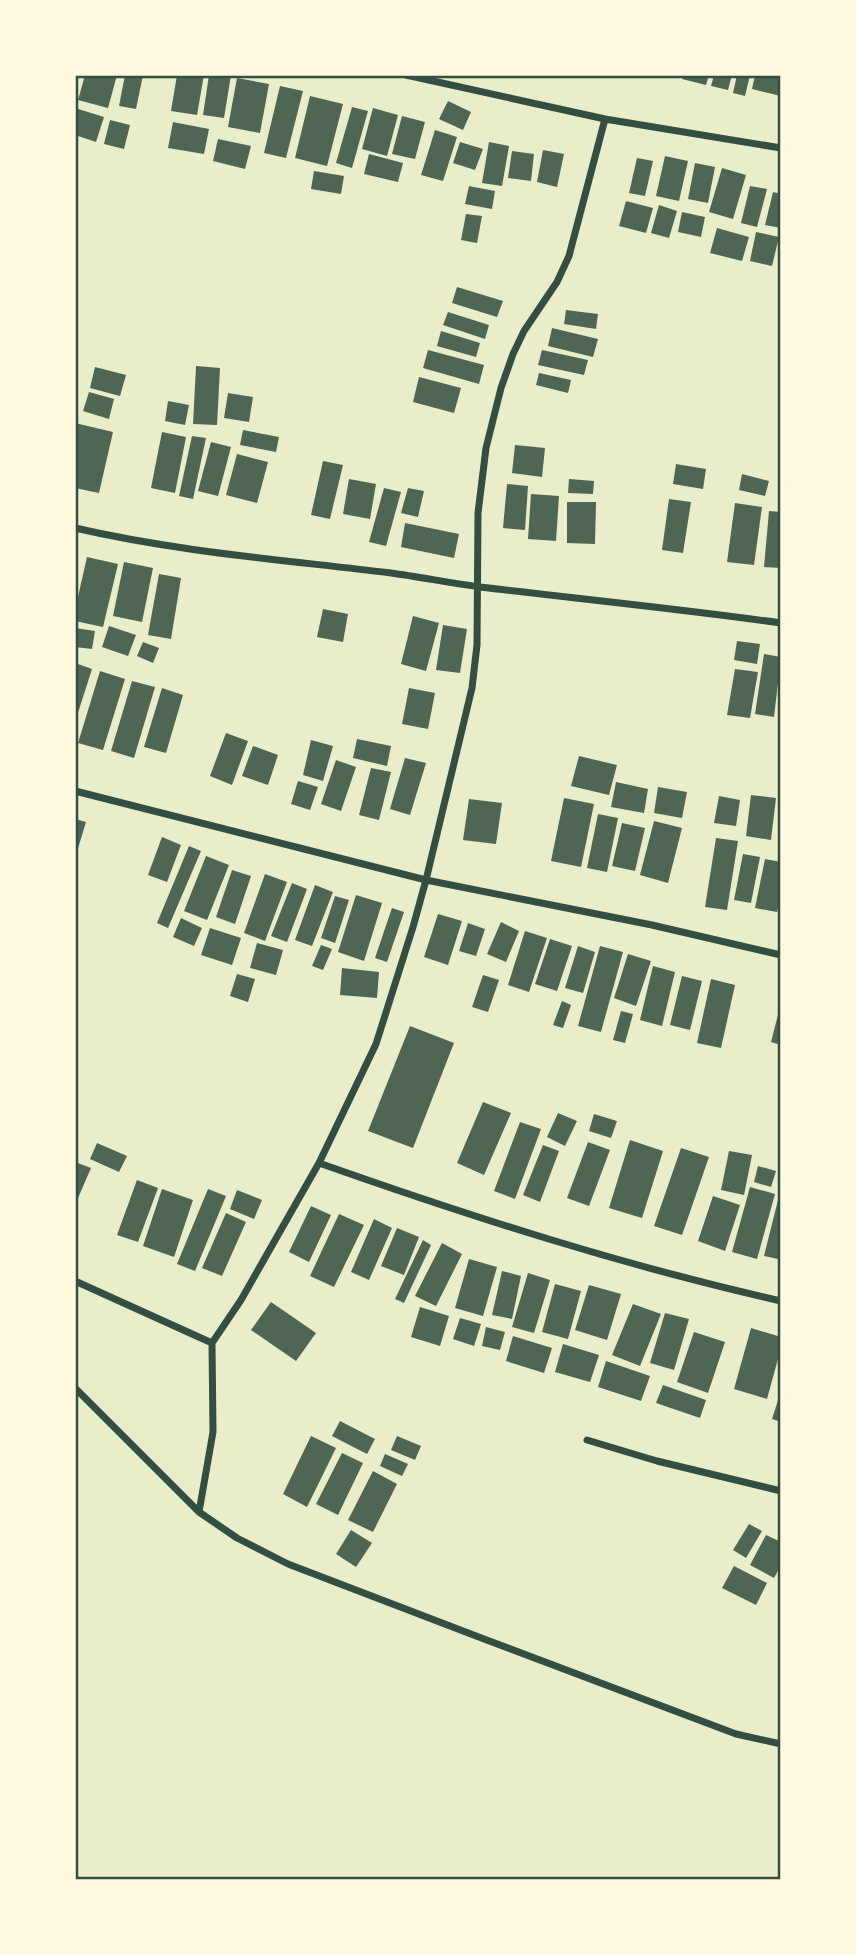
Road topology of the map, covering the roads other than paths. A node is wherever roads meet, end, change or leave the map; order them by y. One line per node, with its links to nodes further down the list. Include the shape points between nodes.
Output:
1 (406, 75): 2 (street)
2 (605, 119): 3 (street); 5 (street, via 569,256 524,331 501,388 486,448 478,513)
3 (781, 148)
4 (75, 528): 5 (street, via 208,553)
5 (478, 587): 6 (street); 8 (street, via 472,688)
6 (781, 623)
7 (75, 791): 8 (street)
8 (426, 880): 9 (street); 10 (street, via 376,1044)
9 (781, 955)
10 (319, 1163): 12 (street, via 598,1255); 13 (street)
11 (75, 1281): 13 (street)
12 (781, 1301)
13 (212, 1343): 17 (street, via 213,1432)
14 (75, 1388): 17 (street)
15 (587, 1440): 16 (street)
16 (781, 1491)
17 (199, 1512): 18 (street, via 288,1564 736,1734)
18 (781, 1744)

